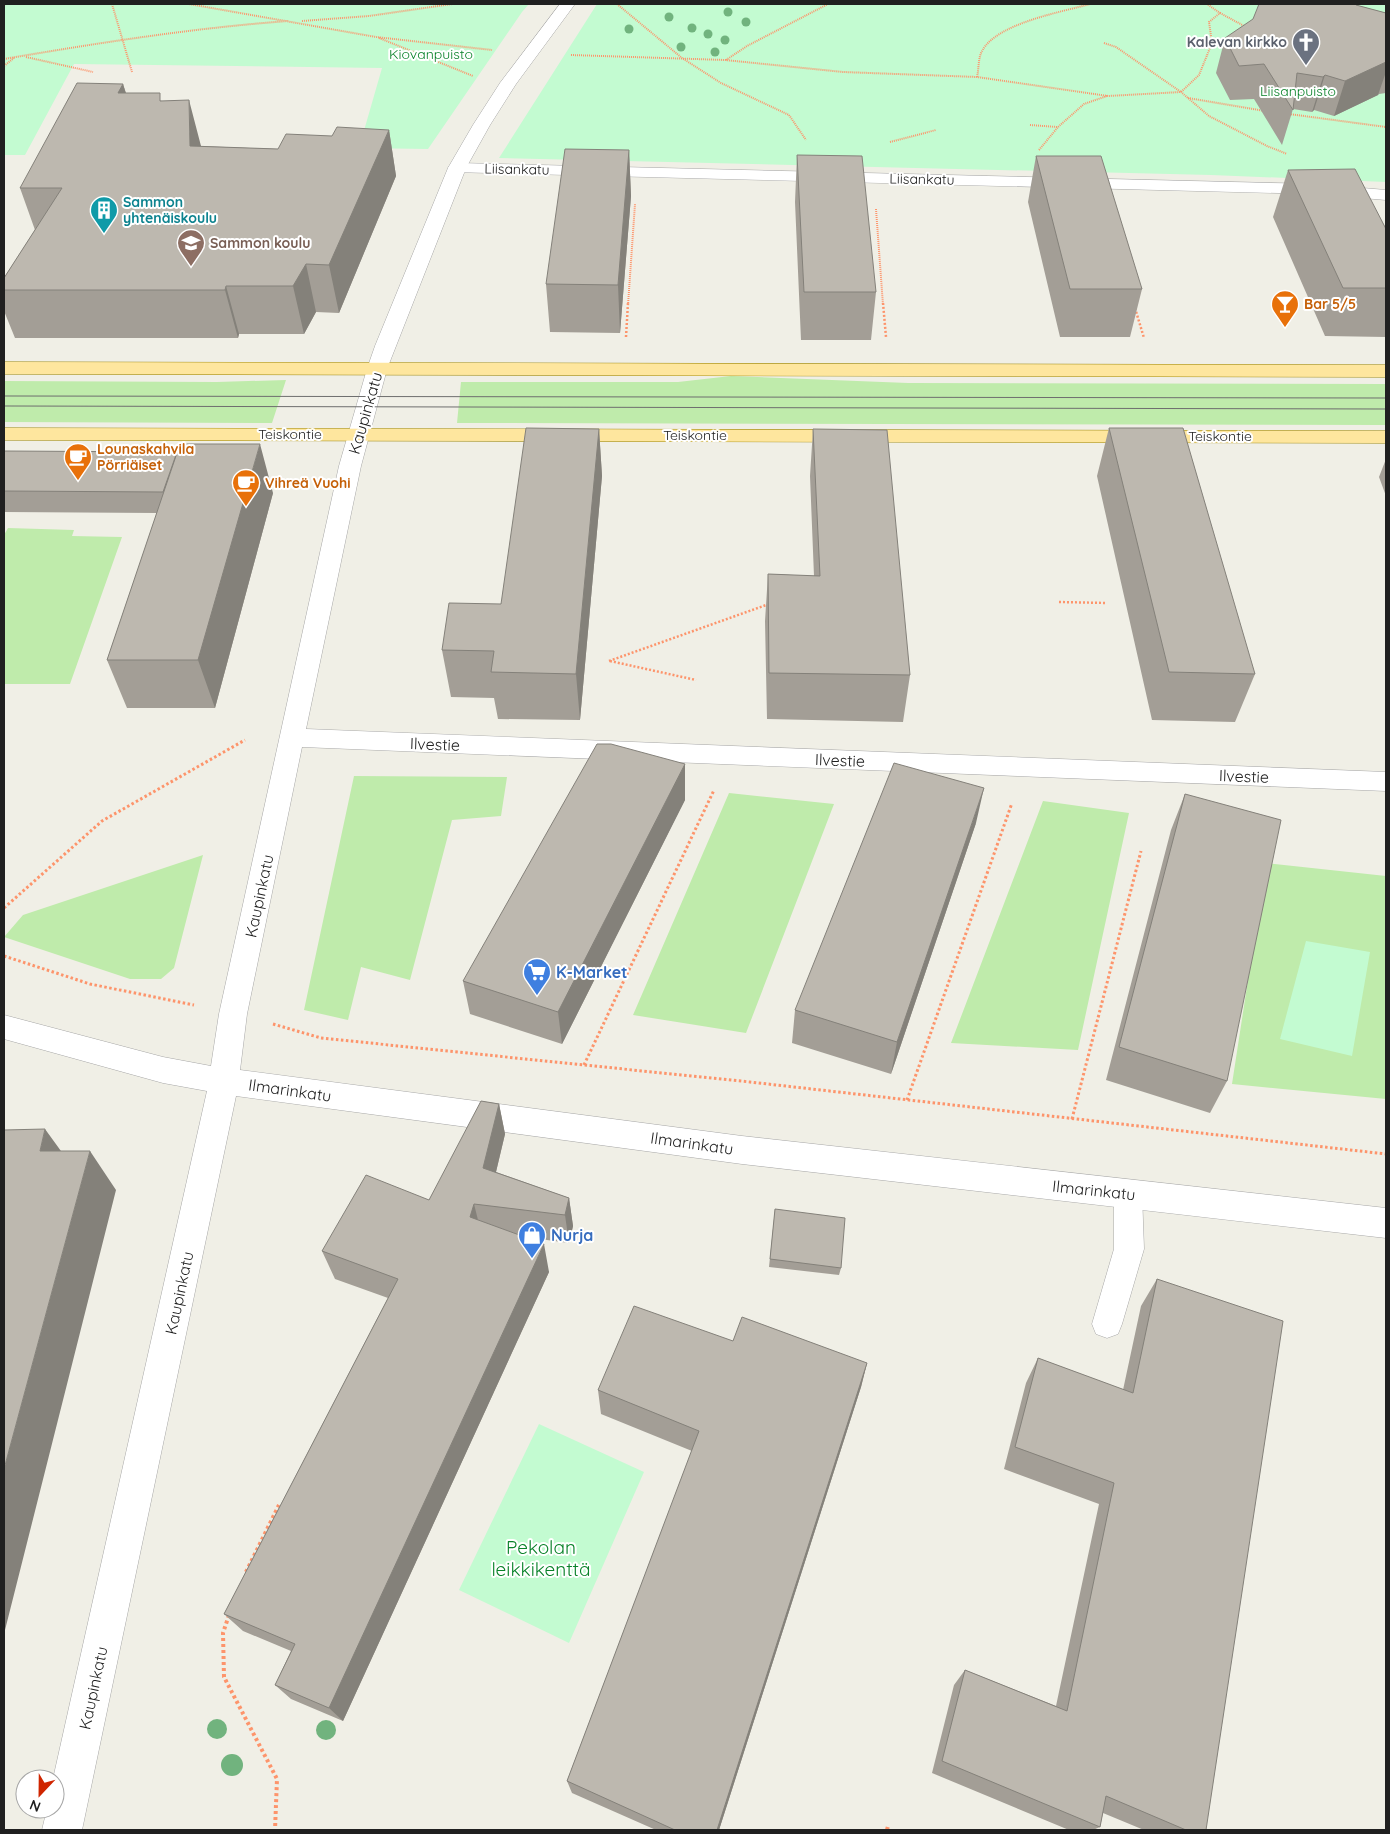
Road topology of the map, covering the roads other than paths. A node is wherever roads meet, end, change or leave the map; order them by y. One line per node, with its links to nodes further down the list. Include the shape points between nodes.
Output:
1 (568, 4): 2 (street, Kaupinkatu, via 530,53 473,138)
2 (457, 168): 3 (street, Liisankatu, via 1316,189); 5 (street, Kaupinkatu)
3 (1386, 195)
4 (4, 368): 5 (main road)
5 (377, 369): 6 (main road); 8 (street, Kaupinkatu)
6 (1386, 371)
7 (4, 434): 8 (main road, Teiskontie)
8 (358, 434): 9 (main road, Teiskontie); 10 (street, Kaupinkatu)
9 (1386, 437)
10 (293, 738): 11 (street, Ilvestie); 13 (street, Kaupinkatu, via 233,1014)
11 (1386, 782)
12 (4, 1028): 13 (street, Ilmarinkatu, via 163,1070)
13 (224, 1081): 14 (street, Ilmarinkatu, via 742,1150); 17 (street, Kaupinkatu)
14 (1128, 1194): 15 (street, Ilmarinkatu); 16 (lane, via 1129,1249)
15 (1386, 1223)
16 (1107, 1324)
17 (62, 1830)

